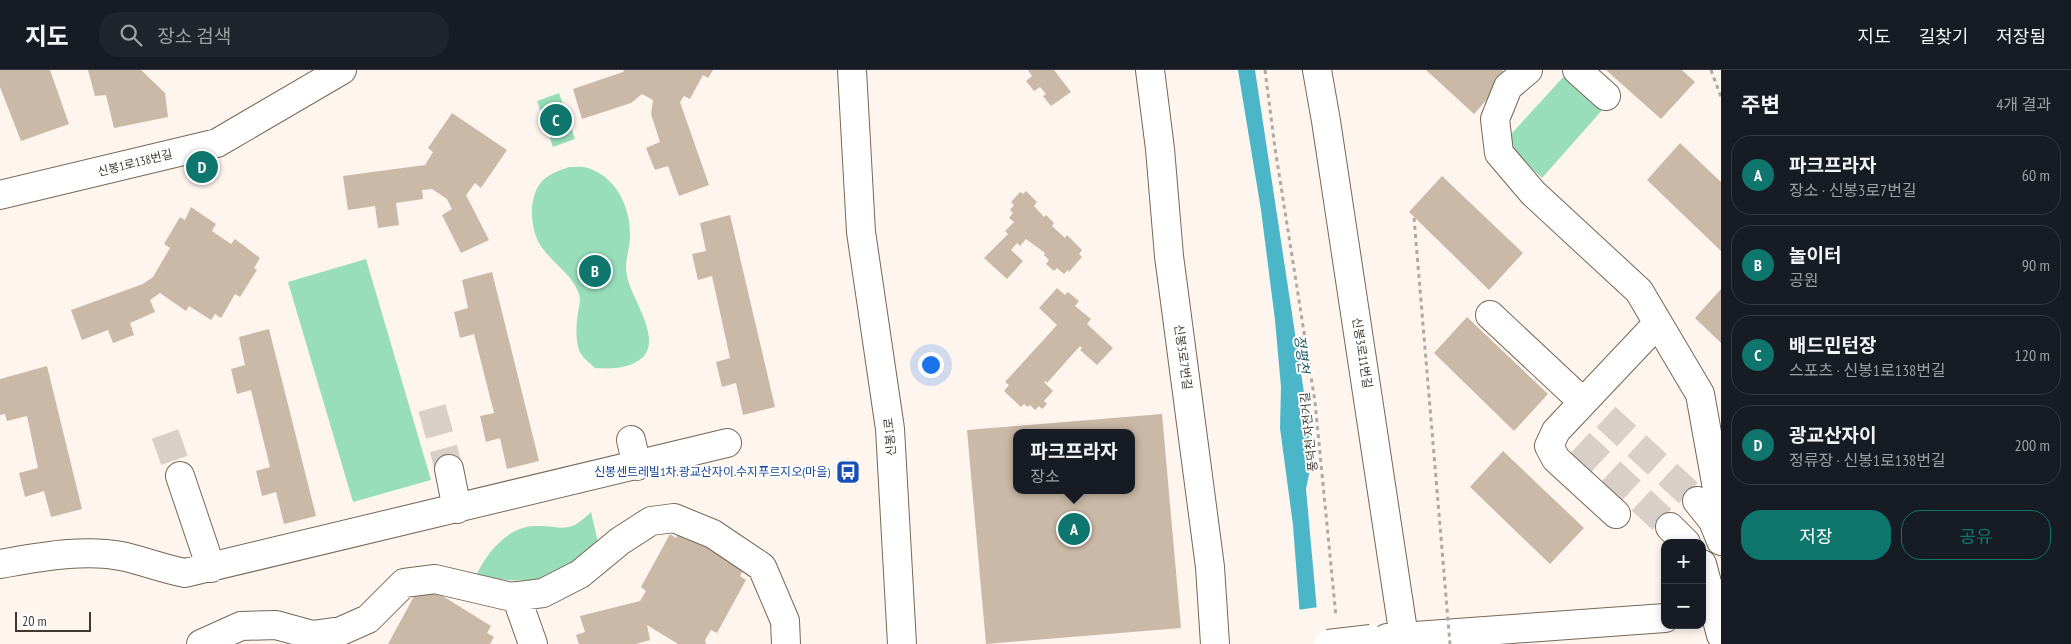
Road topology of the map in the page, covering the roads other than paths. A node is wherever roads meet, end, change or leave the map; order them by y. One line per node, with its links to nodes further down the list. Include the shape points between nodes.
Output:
1 (342, 70): 8 (street, 신봉1로138번길, via 217,143)
2 (852, 70): 32 (street, 신봉1로, via 861,232 890,429)
3 (1150, 70): 33 (street, 신봉3로7번길, via 1169,256 1210,567)
4 (1317, 70): 28 (street, 신봉3로11번길)
5 (1577, 70): 7 (street)
6 (1526, 71): 10 (street, via 1508,87 1495,119 1499,153 1533,193 1640,291)
7 (1606, 96)
8 (0, 195)
9 (1490, 315): 11 (street)
10 (1658, 323): 11 (street); 19 (street, via 1700,394 1720,505)
11 (1584, 402): 18 (street, via 1556,431 1549,446 1556,459)
12 (631, 440): 14 (street)
13 (727, 443): 14 (street)
14 (637, 466): 17 (street)
15 (449, 469): 17 (street)
16 (180, 476): 21 (street)
17 (457, 509): 21 (street)
18 (1616, 514)
19 (1710, 521)
20 (0, 564): 21 (street, via 84,554 125,557 185,574)
21 (211, 568)
22 (1721, 573): 26 (street)
23 (1706, 581): 26 (street)
24 (516, 596): 29 (street, via 435,579 404,583 368,619 341,631 312,635 276,625 241,626); 30 (street); 31 (street, via 543,592 580,574 620,541 651,521 674,518 713,534 762,567 785,621)
25 (1661, 618): 28 (street)
26 (1715, 619)
27 (1333, 634): 28 (street, bridge)
28 (1405, 641)
29 (200, 644)
30 (533, 644)
31 (786, 644)
32 (902, 644)
33 (1215, 644)

